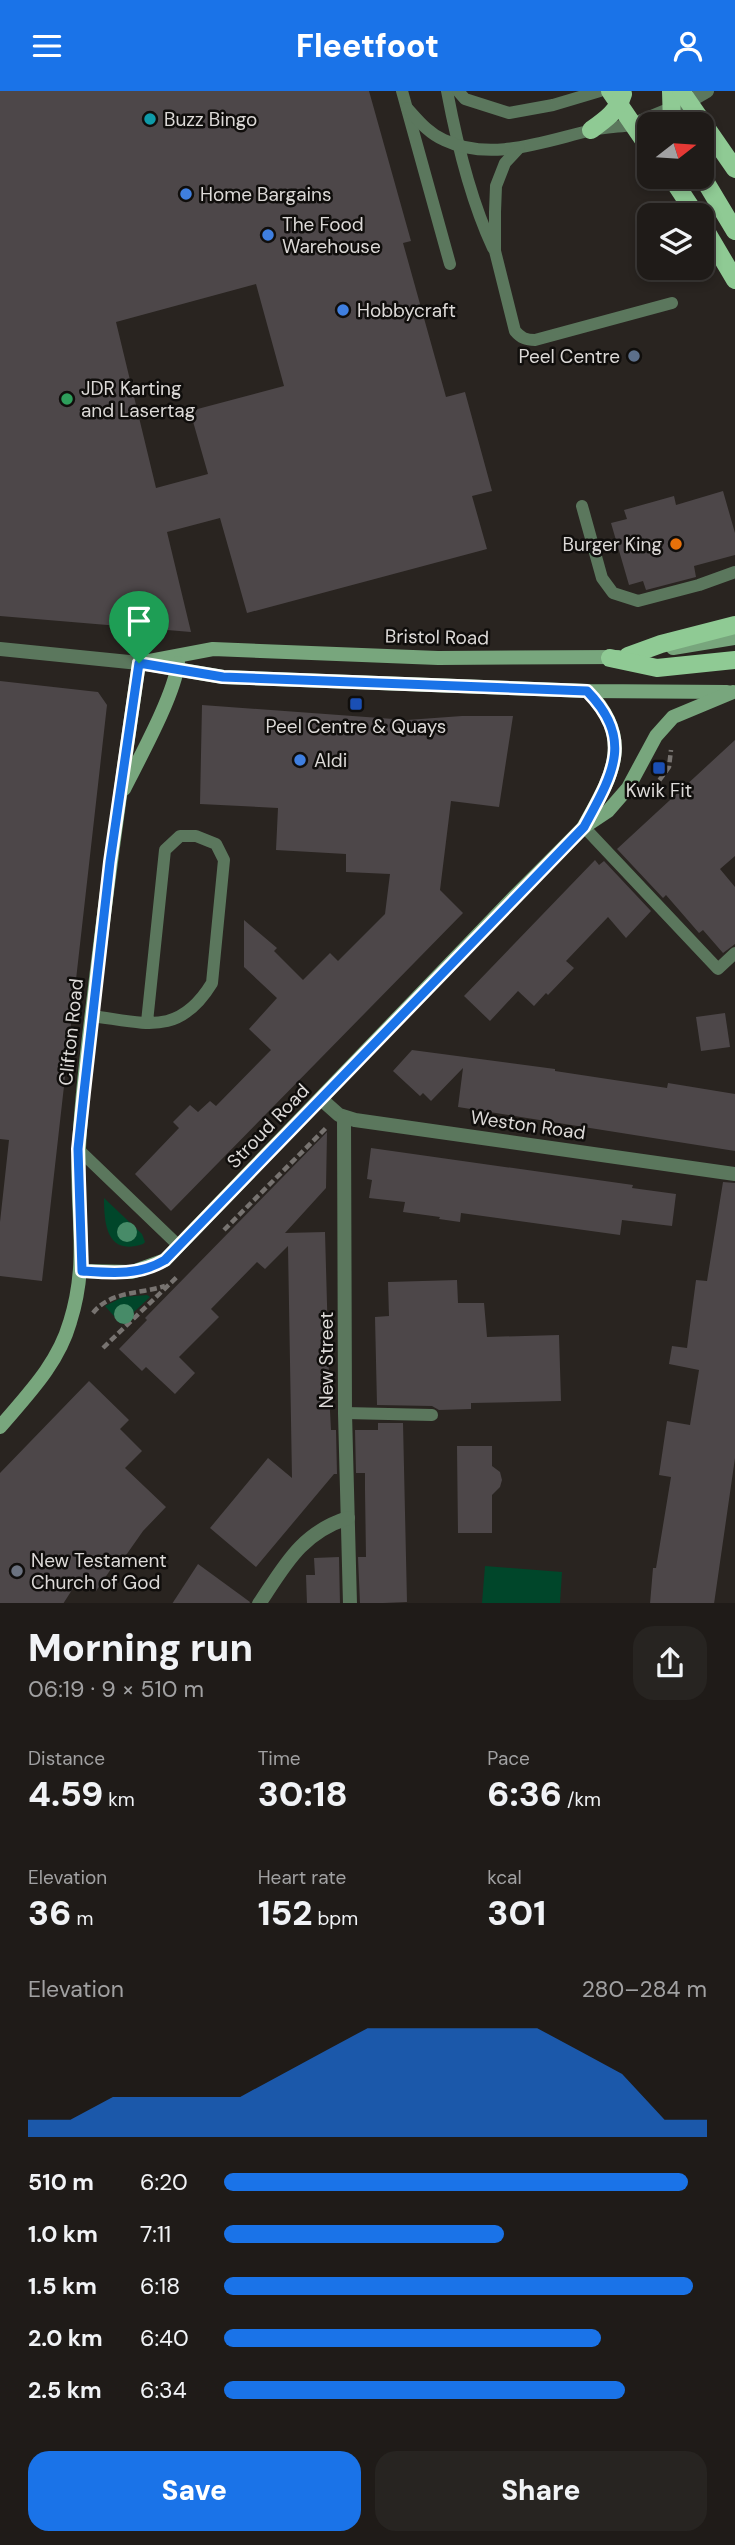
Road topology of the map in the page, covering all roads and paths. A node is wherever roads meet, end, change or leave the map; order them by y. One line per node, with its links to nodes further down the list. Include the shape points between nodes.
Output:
1 (402, 91): 9 (lane)
2 (447, 91): 16 (lane)
3 (458, 91): 4 (lane, via 465,99 509,113)
4 (600, 91)
5 (671, 91): 10 (main road)
6 (707, 91): 8 (street)
7 (617, 96): 13 (main road); 14 (main road)
8 (684, 97): 11 (street); 18 (main road)
9 (407, 108): 16 (lane, via 425,128); 23 (lane)
10 (671, 112)
11 (674, 112)
12 (637, 124): 13 (street)
13 (632, 125): 14 (lane); 15 (main road)
14 (591, 130): 17 (lane)
15 (637, 132)
16 (458, 144): 17 (lane); 22 (lane, via 480,220)
17 (519, 148): 22 (lane, via 505,163 496,186)
18 (735, 169)
19 (710, 189): 20 (main road)
20 (735, 231)
21 (714, 245): 24 (main road)
22 (495, 251): 25 (lane, via 515,331 526,340)
23 (450, 264)
24 (735, 280)
25 (672, 303)
26 (582, 506): 27 (lane, via 602,578 613,593 638,601)
27 (735, 572)
28 (735, 625): 31 (main road)
29 (735, 638): 31 (main road, Bristol Road)
30 (0, 649): 35 (street, Bristol Road)
31 (628, 656): 32 (main road, Bristol Road)
32 (610, 659): 33 (main road, via 657,668); 34 (main road, Bristol Road, via 213,649)
33 (735, 660)
34 (178, 662): 35 (main road, Bristol Road); 36 (main road, Bristol Road, via 223,677); 39 (main road, Clifton Road)
35 (139, 663): 39 (main road, Clifton Road)
36 (587, 691): 37 (main road, Bristol Road); 41 (main road, Stroud Road, via 604,710 616,744 607,780)
37 (734, 692): 41 (main road, Stroud Road, via 673,717 656,736 628,788 608,811)
38 (674, 741): 40 (path, via 669,767)
39 (119, 799): 43 (main road, Clifton Road)
40 (644, 801)
41 (584, 827): 42 (lane, via 718,969); 45 (main road, Stroud Road)
42 (735, 953)
43 (92, 1016): 44 (lane); 47 (main road, Clifton Road)
44 (147, 1022): 44 (lane, via 166,851 180,836 196,836 216,843 224,860 212,983 184,1016 166,1023)
45 (321, 1099): 46 (street, Weston Road); 49 (main road, Stroud Road)
46 (344, 1117): 48 (street, Weston Road); 53 (street, New Street)
47 (78, 1149): 49 (lane); 50 (main road, Clifton Road)
48 (735, 1174)
49 (179, 1245): 50 (main road, Stroud Road, via 165,1260 140,1271)
50 (82, 1271): 55 (main road, via 62,1346)
51 (168, 1285): 52 (path, via 121,1295 95,1310)
52 (90, 1319)
53 (345, 1413): 54 (lane); 56 (street, New Street)
54 (432, 1415)
55 (0, 1427)
56 (348, 1518): 57 (street, via 315,1532 304,1542); 58 (street, New Street)
57 (260, 1603)
58 (350, 1603)

